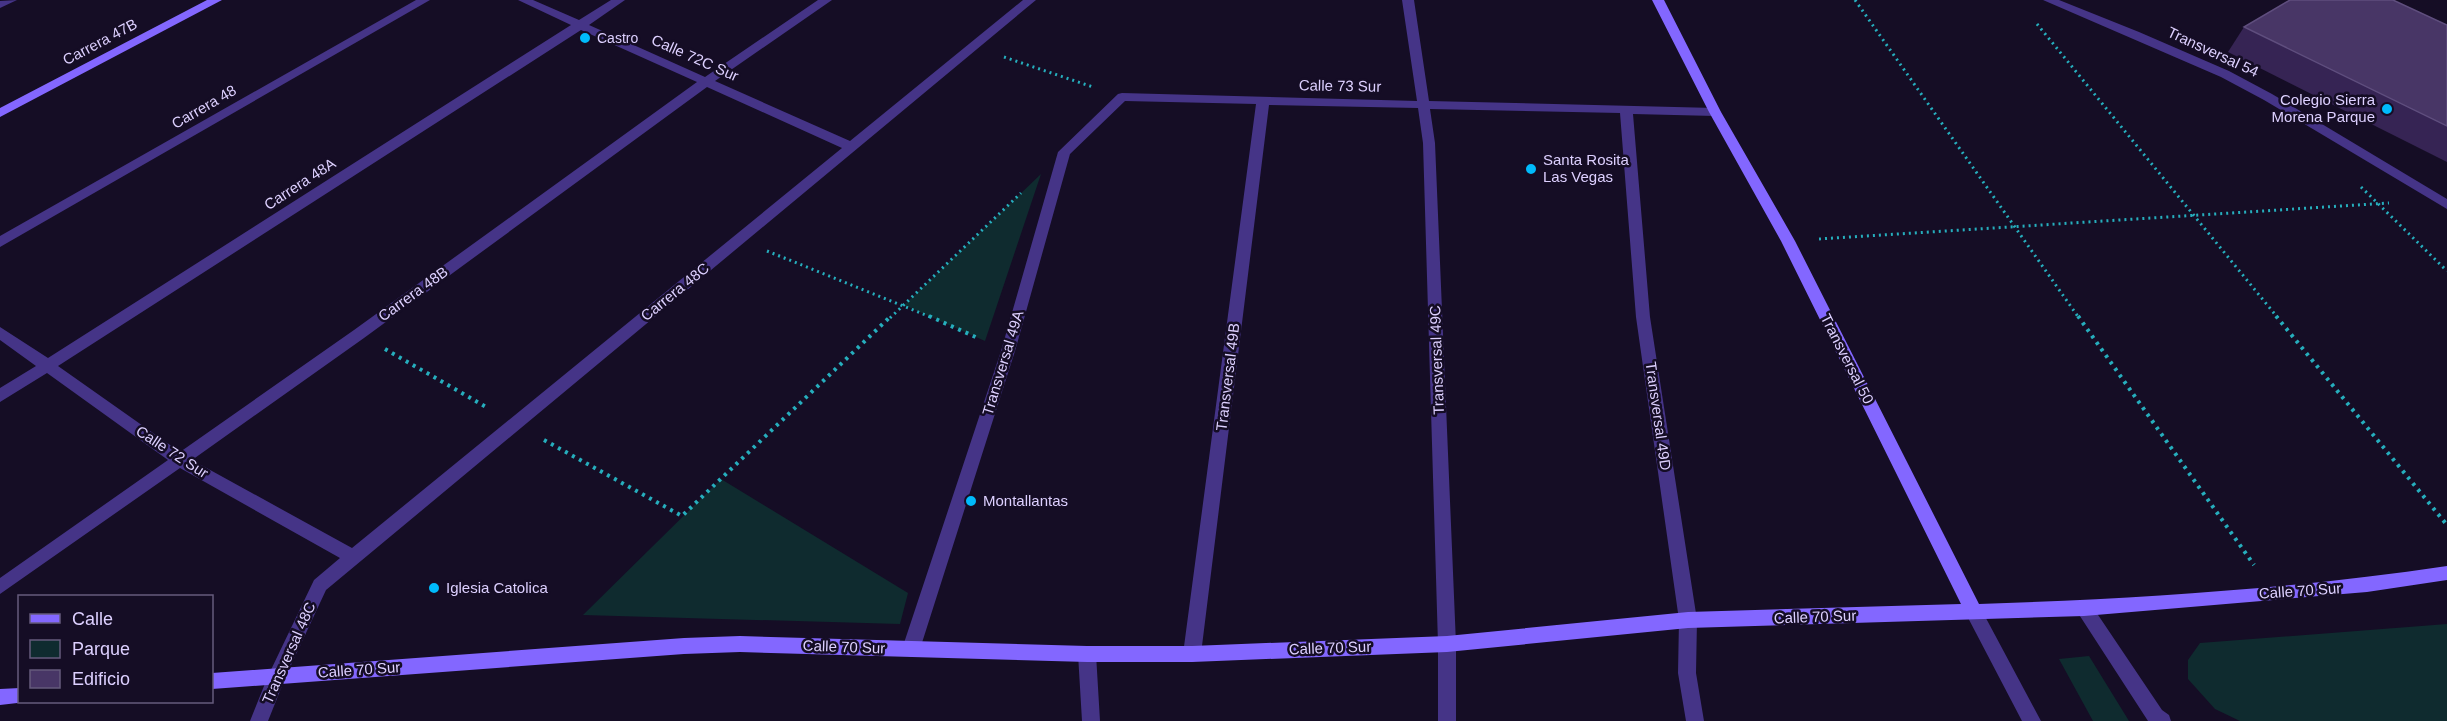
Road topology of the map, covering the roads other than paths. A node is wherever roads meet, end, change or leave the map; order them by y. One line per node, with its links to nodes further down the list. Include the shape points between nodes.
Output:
1 (10, 0): 11 (street)
2 (216, 0): 19 (street, Carrera 47B)
3 (424, 0): 22 (street, Carrera 48)
4 (524, 0): 12 (street, Calle 72C Sur)
5 (619, 0): 12 (street, Carrera 48A)
6 (826, 0): 13 (street, Carrera 48B)
7 (1030, 0): 20 (street, Carrera 48C)
8 (1408, 0): 16 (street, Transversal 49C)
9 (1658, 0): 18 (street, Transversal 50)
10 (2049, 0): 21 (street, Transversal 54, via 2225,74)
11 (0, 5)
12 (580, 24): 13 (street, Calle 72C Sur); 24 (street, Carrera 48A)
13 (707, 81): 20 (street, Calle 72C Sur); 26 (street, Carrera 48B)
14 (1122, 97): 15 (street, Calle 73 Sur); 35 (street, Transversal 49A, via 1065,152 1008,351)
15 (1263, 100): 16 (street, Calle 73 Sur); 37 (street, Transversal 49B)
16 (1424, 104): 17 (street, Calle 73 Sur); 34 (street, Transversal 49C, via 1429,143)
17 (1626, 110): 18 (street, Calle 73 Sur); 33 (street, Transversal 49D, via 1644,317)
18 (1715, 112): 32 (street, Transversal 50, via 1788,240)
19 (0, 113)
20 (852, 147): 27 (street, Carrera 48C)
21 (2442, 202)
22 (0, 242)
23 (0, 333): 24 (street, Calle 72 Sur)
24 (48, 365): 25 (street, Carrera 48A); 26 (street, Calle 72 Sur)
25 (0, 396)
26 (179, 460): 27 (street, Calle 72 Sur); 30 (street, Carrera 48B)
27 (353, 557): 29 (street, Carrera 48C)
28 (2447, 573): 31 (street, Calle 70 Sur, via 2367,585)
29 (320, 585): 38 (street, Transversal 48C)
30 (0, 587)
31 (2084, 608): 32 (street, Calle 70 Sur); 47 (street)
32 (1974, 612): 33 (street, Calle 70 Sur); 46 (street, Transversal 50)
33 (1688, 620): 34 (street, Calle 70 Sur); 45 (street, Transversal 49D, via 1687,674)
34 (1447, 644): 37 (street, Calle 70 Sur); 44 (street, Transversal 49C)
35 (911, 649): 36 (street, Calle 70 Sur); 38 (street, Calle 70 Sur, via 684,646)
36 (1087, 654): 37 (street, Calle 70 Sur); 43 (street)
37 (1192, 654)
38 (277, 676): 39 (street, Calle 70 Sur); 42 (street, Transversal 48C)
39 (213, 681)
40 (18, 696): 41 (street)
41 (0, 697)
42 (259, 721)
43 (1091, 721)
44 (1447, 721)
45 (1695, 721)
46 (2032, 721)
47 (2162, 721)

